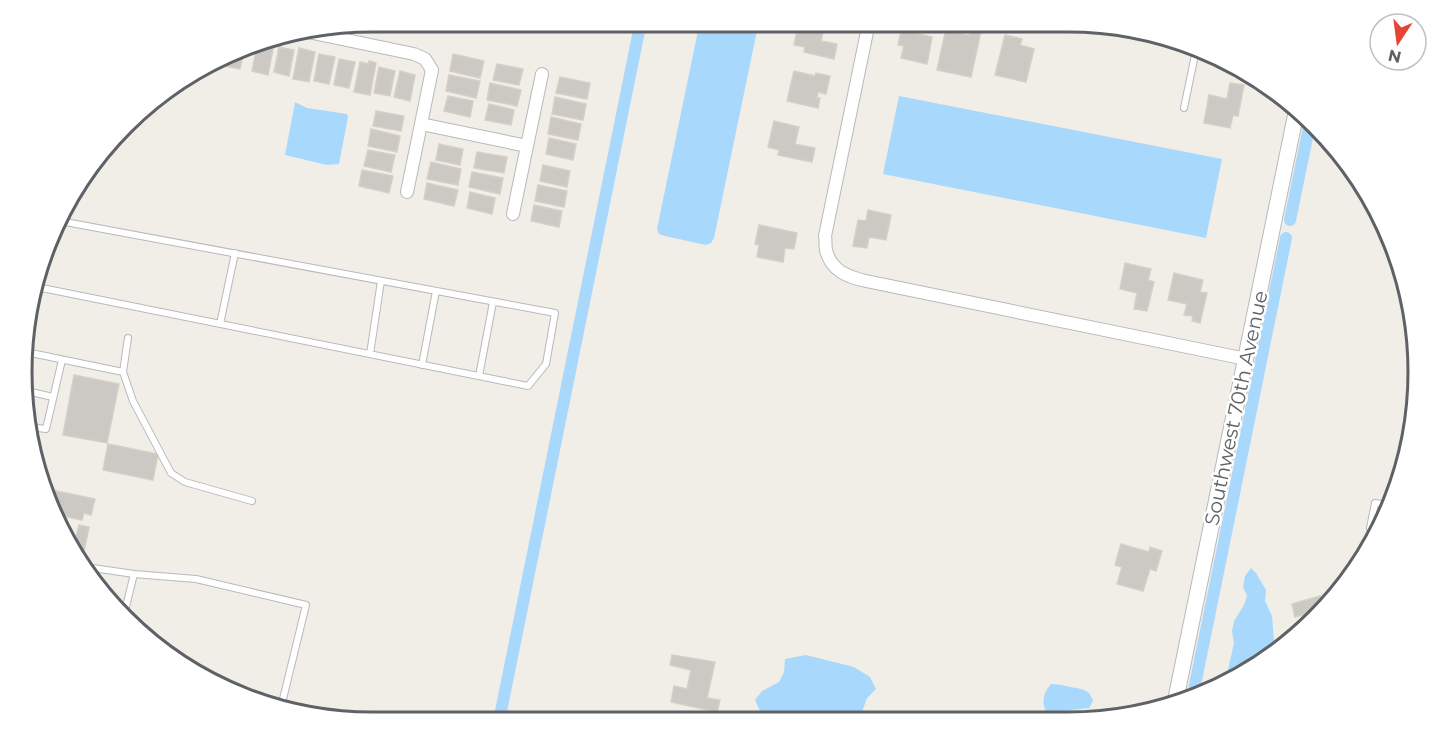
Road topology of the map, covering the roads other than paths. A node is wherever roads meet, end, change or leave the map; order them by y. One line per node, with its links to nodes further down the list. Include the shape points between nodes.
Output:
1 (867, 32): 21 (street, via 825,236 826,251 834,267 847,276 866,281)
2 (322, 35): 7 (street, via 425,59 432,70)
3 (1195, 56): 5 (lane)
4 (542, 74): 8 (street)
5 (1184, 108)
6 (1295, 118): 21 (street, Southwest 70th Avenue)
7 (421, 124): 8 (street); 9 (street)
8 (527, 146): 10 (street)
9 (407, 192)
10 (513, 214)
11 (66, 222): 12 (lane)
12 (235, 253): 13 (lane); 17 (lane)
13 (381, 281): 15 (lane); 20 (lane)
14 (42, 288): 17 (lane)
15 (436, 291): 16 (lane); 23 (lane)
16 (493, 302): 25 (lane); 25 (lane, via 555,313 546,364 528,386)
17 (220, 324): 20 (lane)
18 (128, 338): 24 (lane)
19 (32, 353): 22 (lane)
20 (370, 354): 23 (lane)
21 (1246, 359): 35 (street, Southwest 70th Avenue)
22 (62, 360): 24 (lane); 27 (lane)
23 (422, 364): 25 (lane)
24 (123, 372): 29 (lane, via 133,401 171,473 185,482)
25 (479, 376)
26 (32, 392): 27 (lane)
27 (53, 397): 28 (lane, via 46,429)
28 (36, 428)
29 (252, 501)
30 (1382, 504): 31 (lane, via 1375,503)
31 (1370, 528)
32 (95, 568): 33 (lane)
33 (134, 574): 34 (lane); 36 (lane, via 196,579 306,605)
34 (126, 607)
35 (1182, 692)
36 (283, 700)

